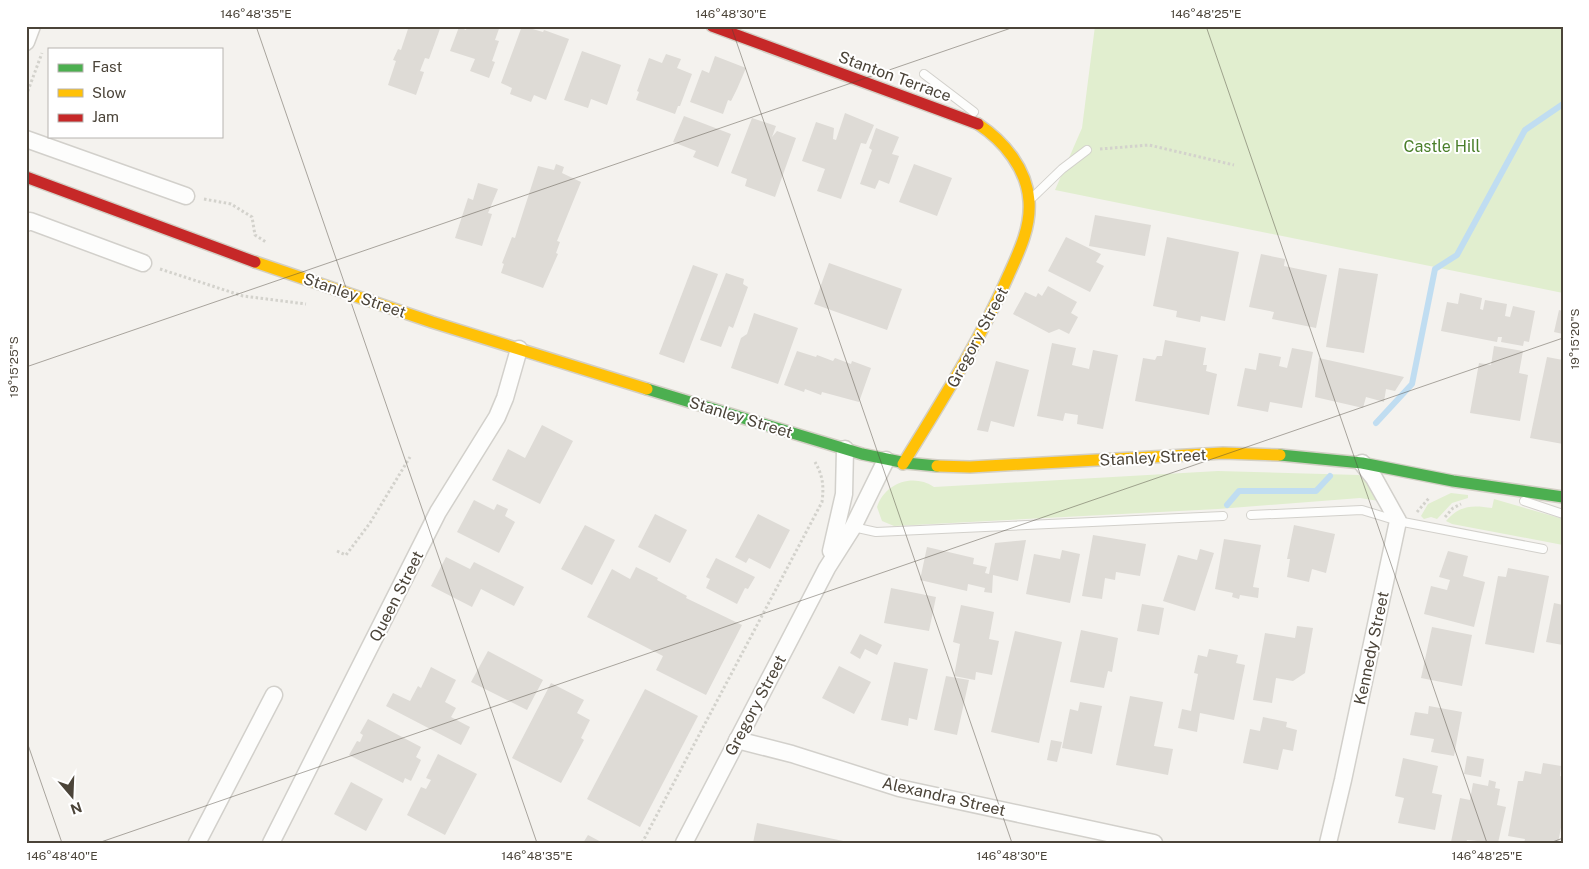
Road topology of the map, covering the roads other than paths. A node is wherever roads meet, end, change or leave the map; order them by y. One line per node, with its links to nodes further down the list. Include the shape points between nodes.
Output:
1 (32, 26): 3 (street)
2 (712, 26): 5 (main road, Stanton Terrace, via 974,121)
3 (26, 42)
4 (924, 74): 5 (lane, via 964,104)
5 (997, 137): 10 (main road, Stanton Terrace, via 1018,166)
6 (26, 139): 9 (street)
7 (1087, 150): 10 (lane)
8 (26, 177): 13 (main road, Stanley Street, via 171,232)
9 (186, 196)
10 (1029, 200): 17 (main road, Gregory Street, via 1021,243 1002,293 964,365)
11 (26, 223): 12 (street, via 30,221)
12 (143, 263)
13 (519, 349): 14 (main road, Stanley Street); 30 (street, Queen Street, via 497,416 438,512)
14 (845, 449): 15 (main road, Stanley Street); 26 (street, Gregory Street, via 841,512)
15 (886, 460): 17 (main road, Stanley Street); 24 (street, Gregory Street)
16 (1362, 463): 17 (main road, Stanley Street, via 1287,455 1223,453 970,467 933,468); 18 (main road, Stanley Street); 23 (street)
17 (903, 464)
18 (1485, 486): 19 (main road, Stanley Street); 20 (lane, Stanley Street)
19 (1563, 497)
20 (1563, 514)
21 (1251, 515): 23 (lane, via 1362,510)
22 (1223, 516): 24 (lane, via 876,532)
23 (1398, 521): 25 (lane); 33 (street, Kennedy Street)
24 (853, 527): 26 (street, Gregory Street)
25 (1542, 549)
26 (827, 568): 28 (street, Gregory Street)
27 (274, 695): 29 (street)
28 (737, 740): 31 (street, Gregory Street); 32 (street, Alexandra Street, via 898,788)
29 (197, 843)
30 (270, 843)
31 (684, 843)
32 (1154, 843)
33 (1328, 843)

